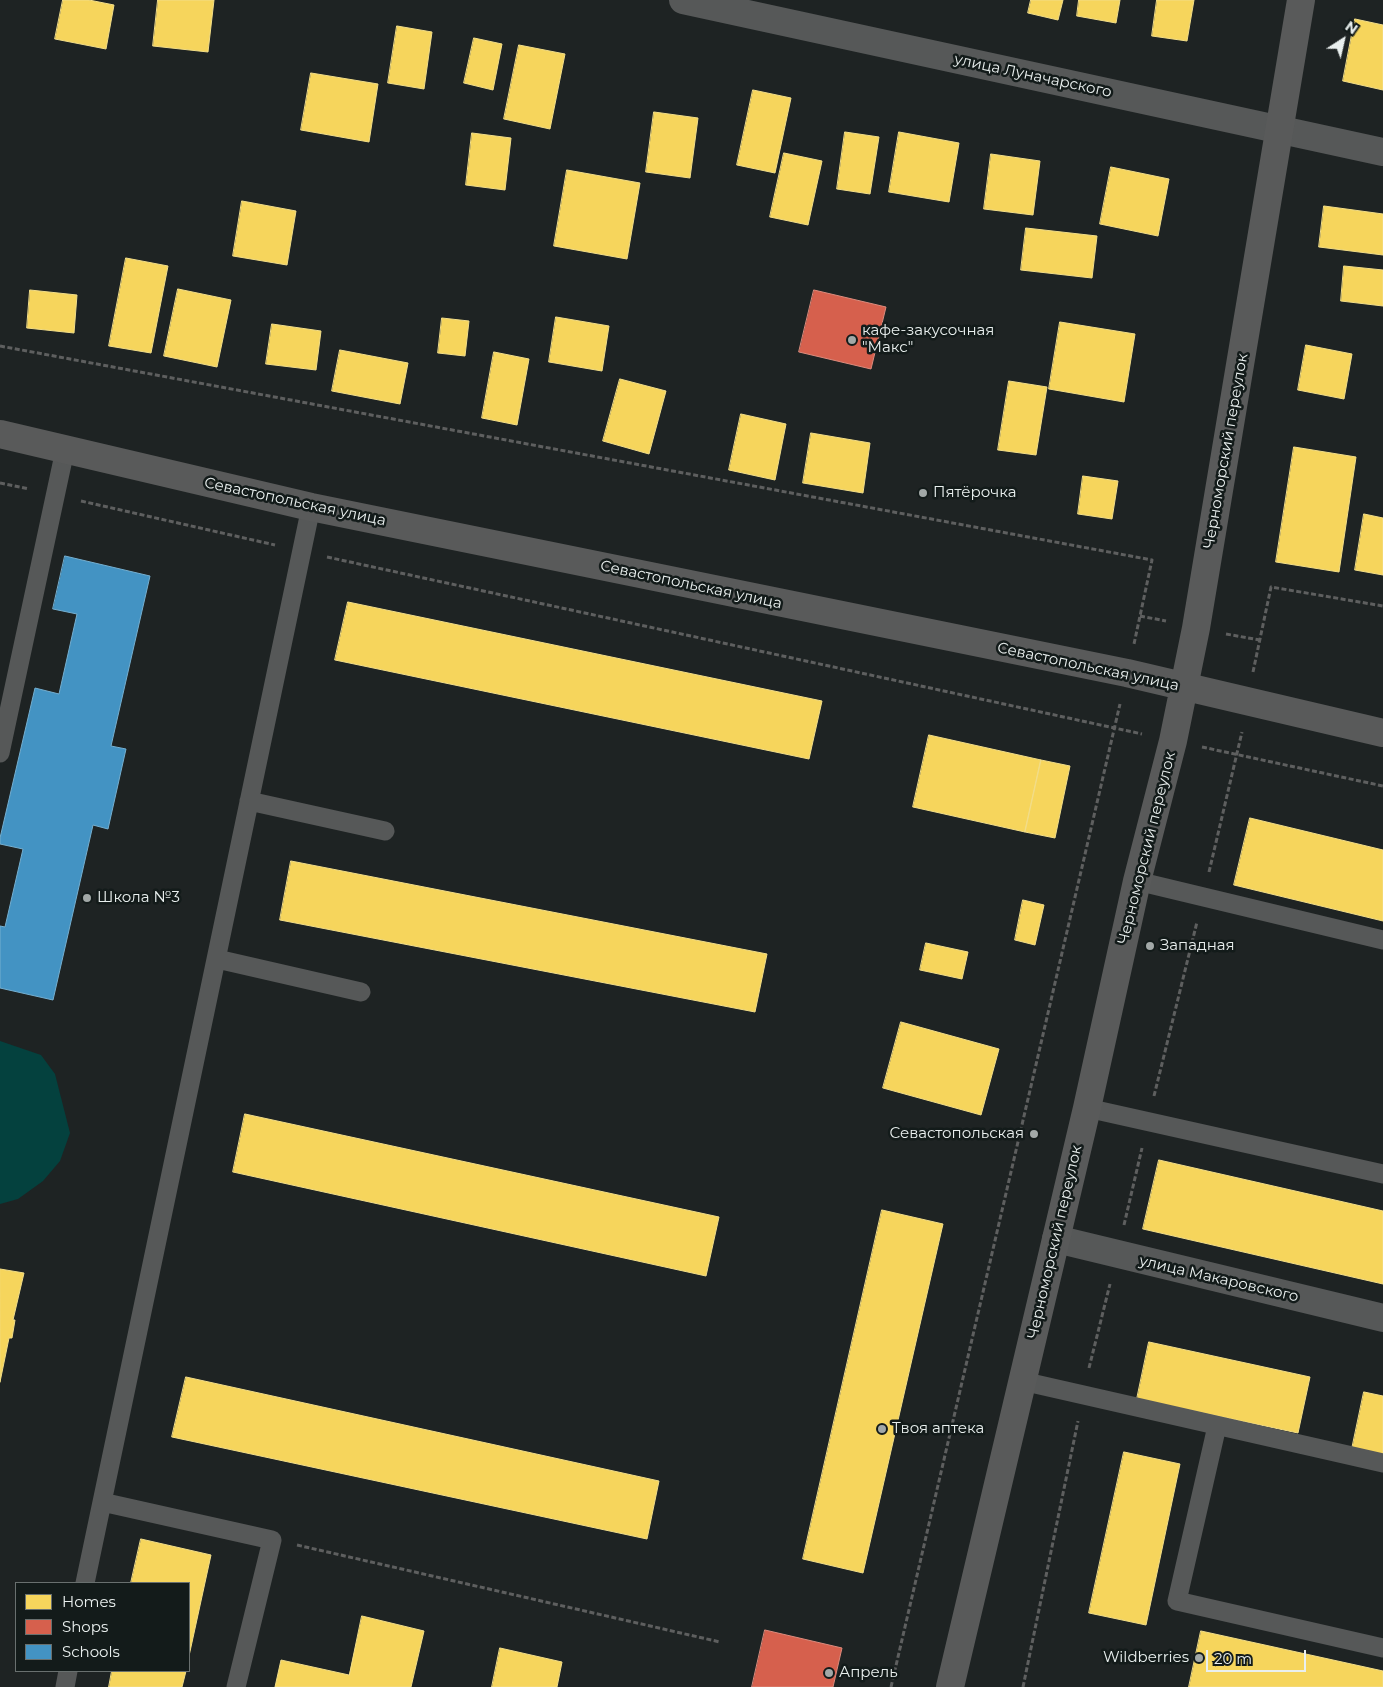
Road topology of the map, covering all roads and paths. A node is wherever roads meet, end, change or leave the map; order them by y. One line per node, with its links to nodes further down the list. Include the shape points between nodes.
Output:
1 (683, 0): 3 (street, улица Луначарского)
2 (1301, 0): 3 (street, Черноморский переулок)
3 (1281, 130): 4 (street, улица Луначарского); 15 (street, Черноморский переулок)
4 (1383, 152)
5 (0, 346): 14 (path, via 1152,560)
6 (0, 434): 7 (street, Севастопольская улица)
7 (66, 450): 9 (lane); 10 (street, Севастопольская улица)
8 (0, 483): 9 (path)
9 (56, 496): 11 (path); 19 (lane)
10 (311, 507): 11 (lane); 14 (street, Севастопольская улица)
11 (302, 551): 16 (path); 21 (lane)
12 (1271, 587): 13 (path)
13 (1383, 606)
14 (1127, 674): 15 (street, Севастопольская улица); 16 (path)
15 (1184, 688): 17 (street, Севастопольская улица); 18 (street, Черноморский переулок)
16 (1114, 728): 18 (path); 42 (path)
17 (1383, 733)
18 (1173, 741): 20 (path); 23 (street, Черноморский переулок)
19 (0, 753)
20 (1383, 786)
21 (249, 801): 22 (lane); 25 (lane)
22 (385, 831)
23 (1137, 881): 24 (lane); 27 (street, Черноморский переулок)
24 (1383, 940)
25 (217, 959): 26 (lane); 34 (lane)
26 (361, 992)
27 (1087, 1108): 28 (lane); 29 (street, Черноморский переулок)
28 (1383, 1174)
29 (1056, 1240): 30 (street, улица Макаровского); 31 (street, Черноморский переулок)
30 (1383, 1318)
31 (1022, 1381): 32 (lane); 43 (street, Черноморский переулок)
32 (1216, 1426): 33 (lane); 38 (lane, via 1177,1601)
33 (1383, 1463)
34 (102, 1502): 35 (lane); 36 (lane)
35 (272, 1540): 37 (path); 41 (lane)
36 (86, 1582)
37 (720, 1642)
38 (1383, 1648)
39 (68, 1672): 40 (lane)
40 (65, 1687)
41 (236, 1687)
42 (890, 1687)
43 (950, 1687)

